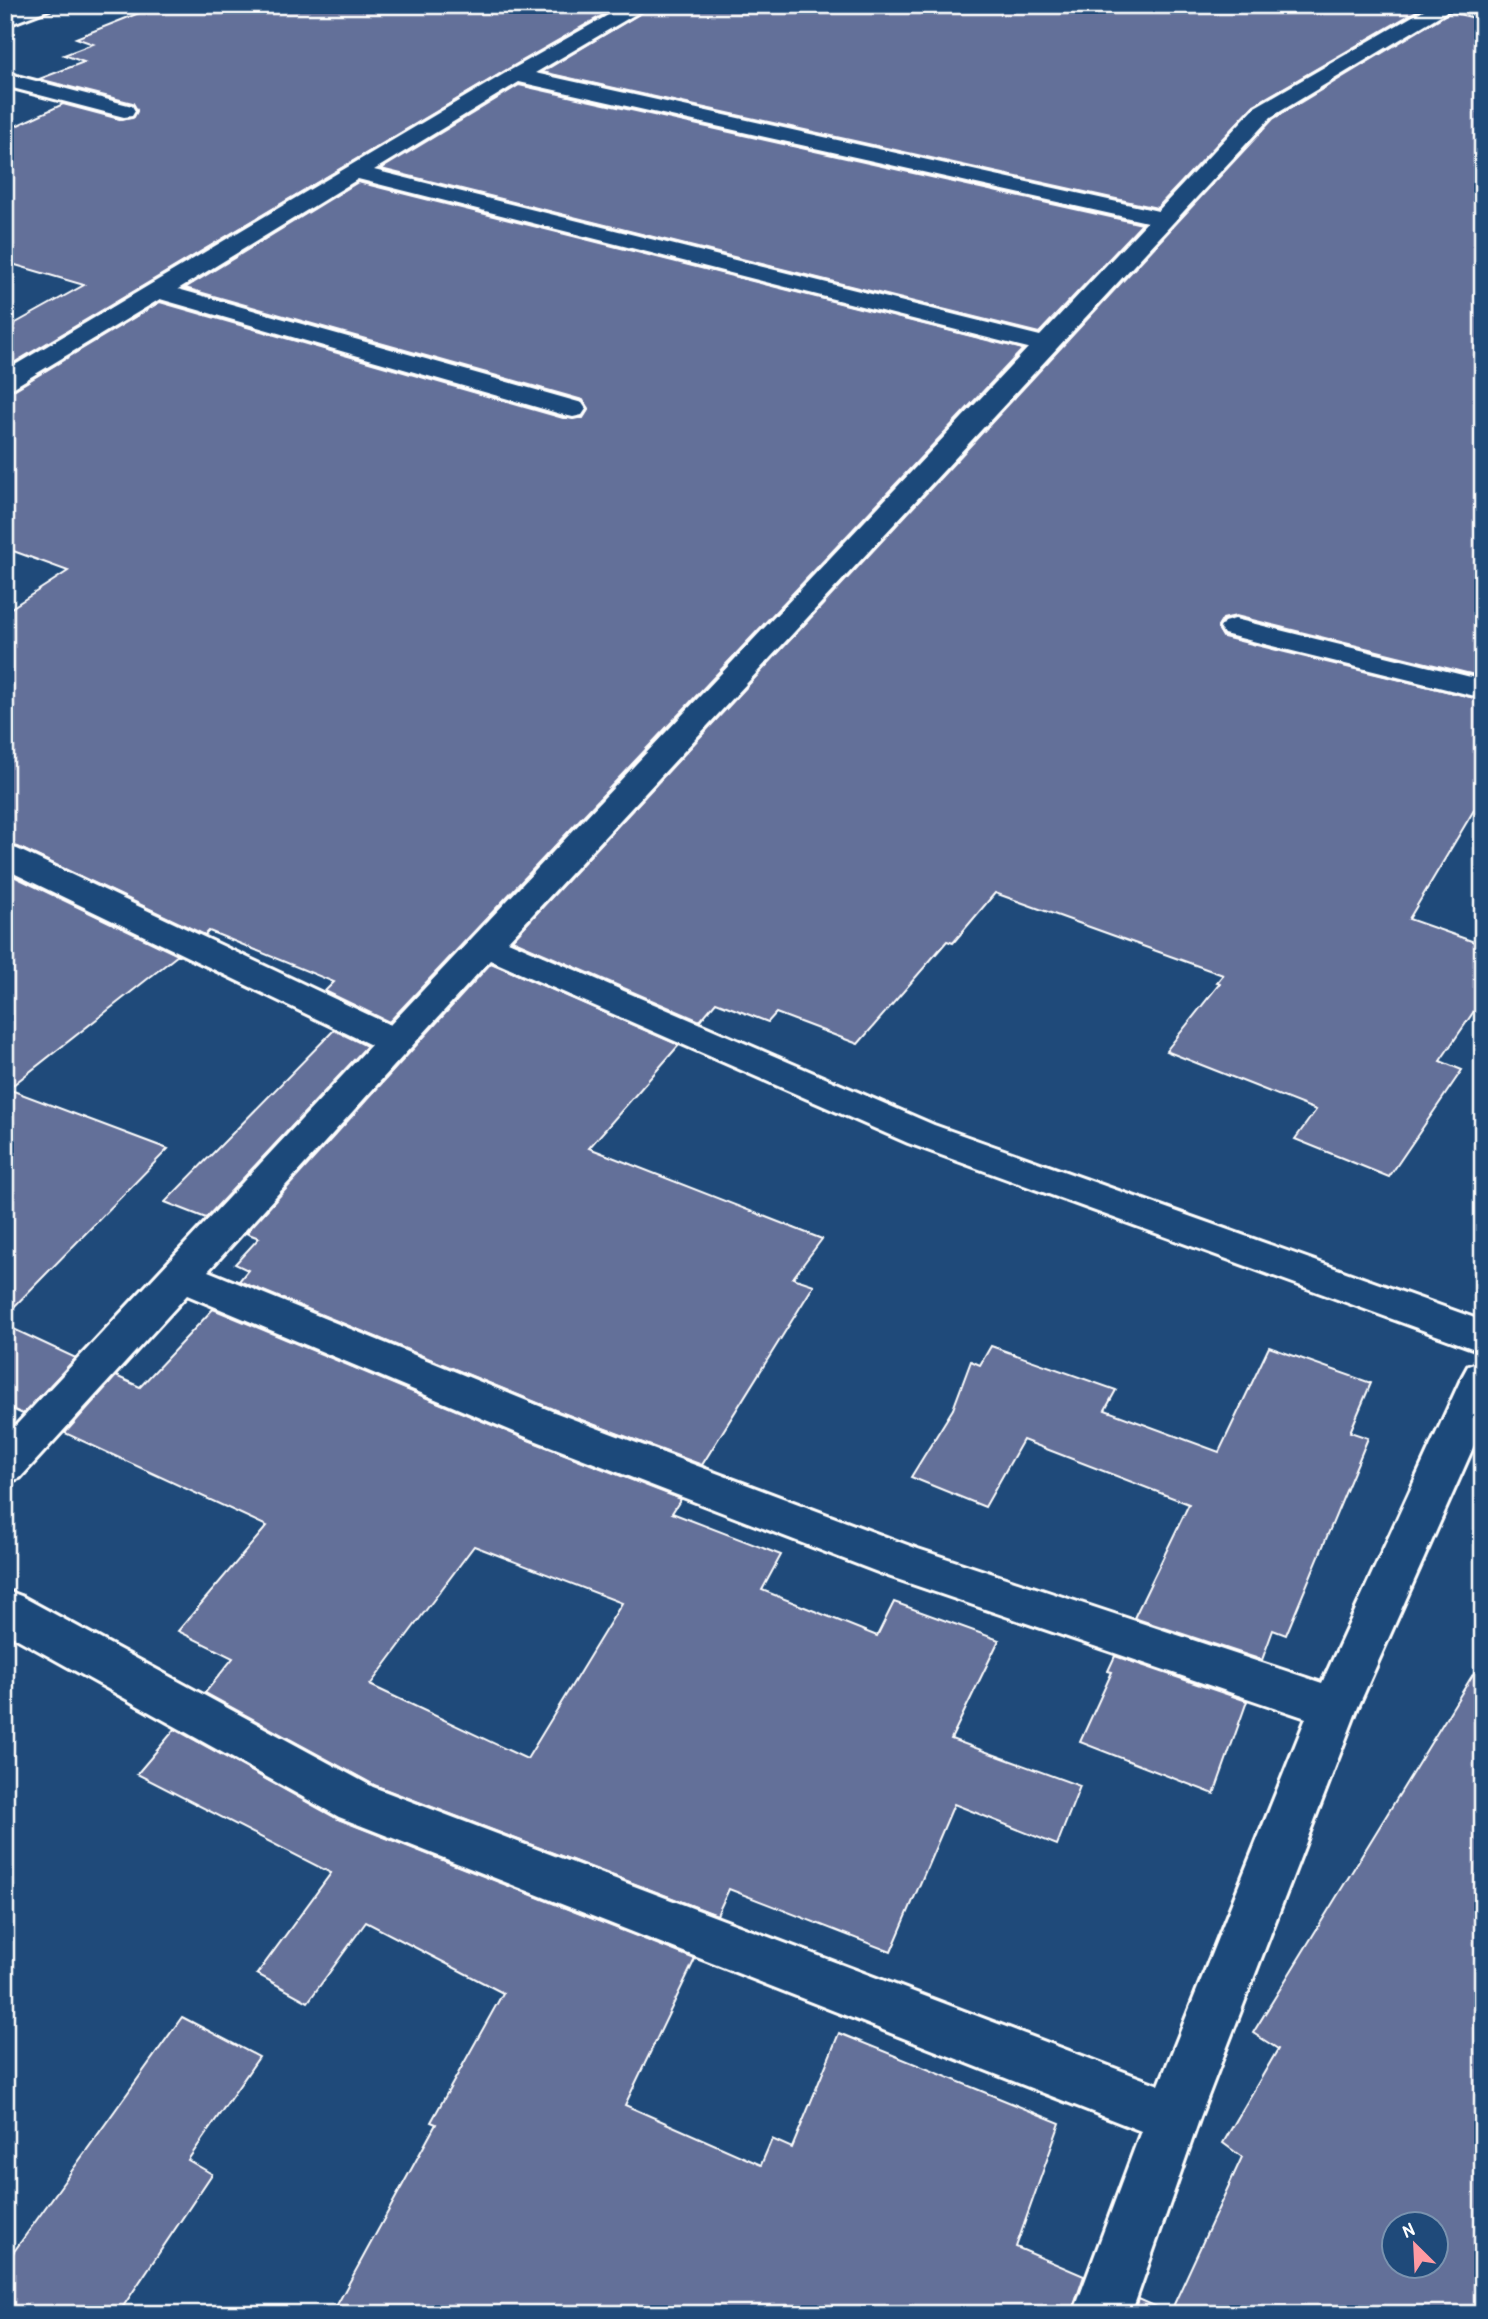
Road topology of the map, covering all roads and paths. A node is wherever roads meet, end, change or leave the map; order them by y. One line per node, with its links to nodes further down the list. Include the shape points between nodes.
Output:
1 (43, 5): 4 (street)
2 (641, 5): 5 (street)
3 (1447, 5): 9 (street, via 1264,112)
4 (5, 20)
5 (516, 75): 8 (street); 9 (street)
6 (5, 79): 7 (street)
7 (124, 111)
8 (355, 172): 10 (street); 11 (street)
9 (1163, 219): 11 (street)
10 (159, 291): 12 (street); 13 (street)
11 (1046, 345): 17 (street)
12 (5, 382)
13 (573, 409)
14 (1235, 628): 15 (street)
15 (1483, 689)
16 (5, 856): 18 (street)
17 (485, 944): 18 (street); 20 (street, via 921,1134)
18 (395, 1042): 19 (street)
19 (179, 1275): 22 (street); 24 (street, via 539,1424 904,1563)
20 (1483, 1337)
21 (1483, 1377): 24 (street)
22 (5, 1466)
23 (5, 1609): 25 (street, via 356,1802)
24 (1334, 1707): 25 (street)
25 (1173, 2117): 26 (street)
26 (1102, 2314)

